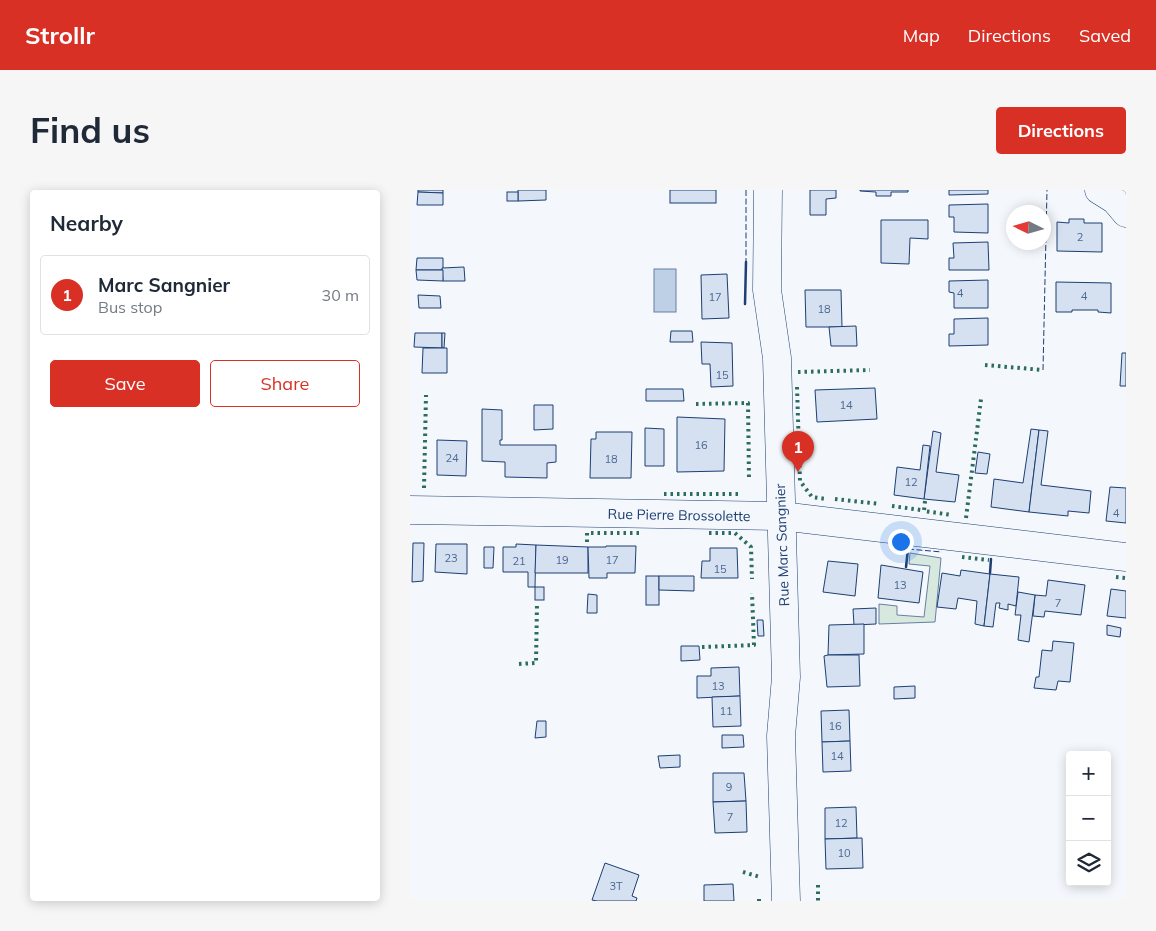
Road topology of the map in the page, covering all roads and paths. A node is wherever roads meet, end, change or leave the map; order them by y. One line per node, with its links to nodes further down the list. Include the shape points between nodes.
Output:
1 (768, 190): 5 (street, Rue Marc Sangnier, via 766,290 777,358)
2 (1099, 190): 3 (street, via 1115,200)
3 (1126, 214)
4 (410, 510): 5 (street, Rue Pierre Brossolette)
5 (781, 516): 6 (street, Rue Pierre Brossolette); 7 (street, Rue Marc Sangnier, via 786,677 781,736)
6 (1126, 557)
7 (786, 901)

